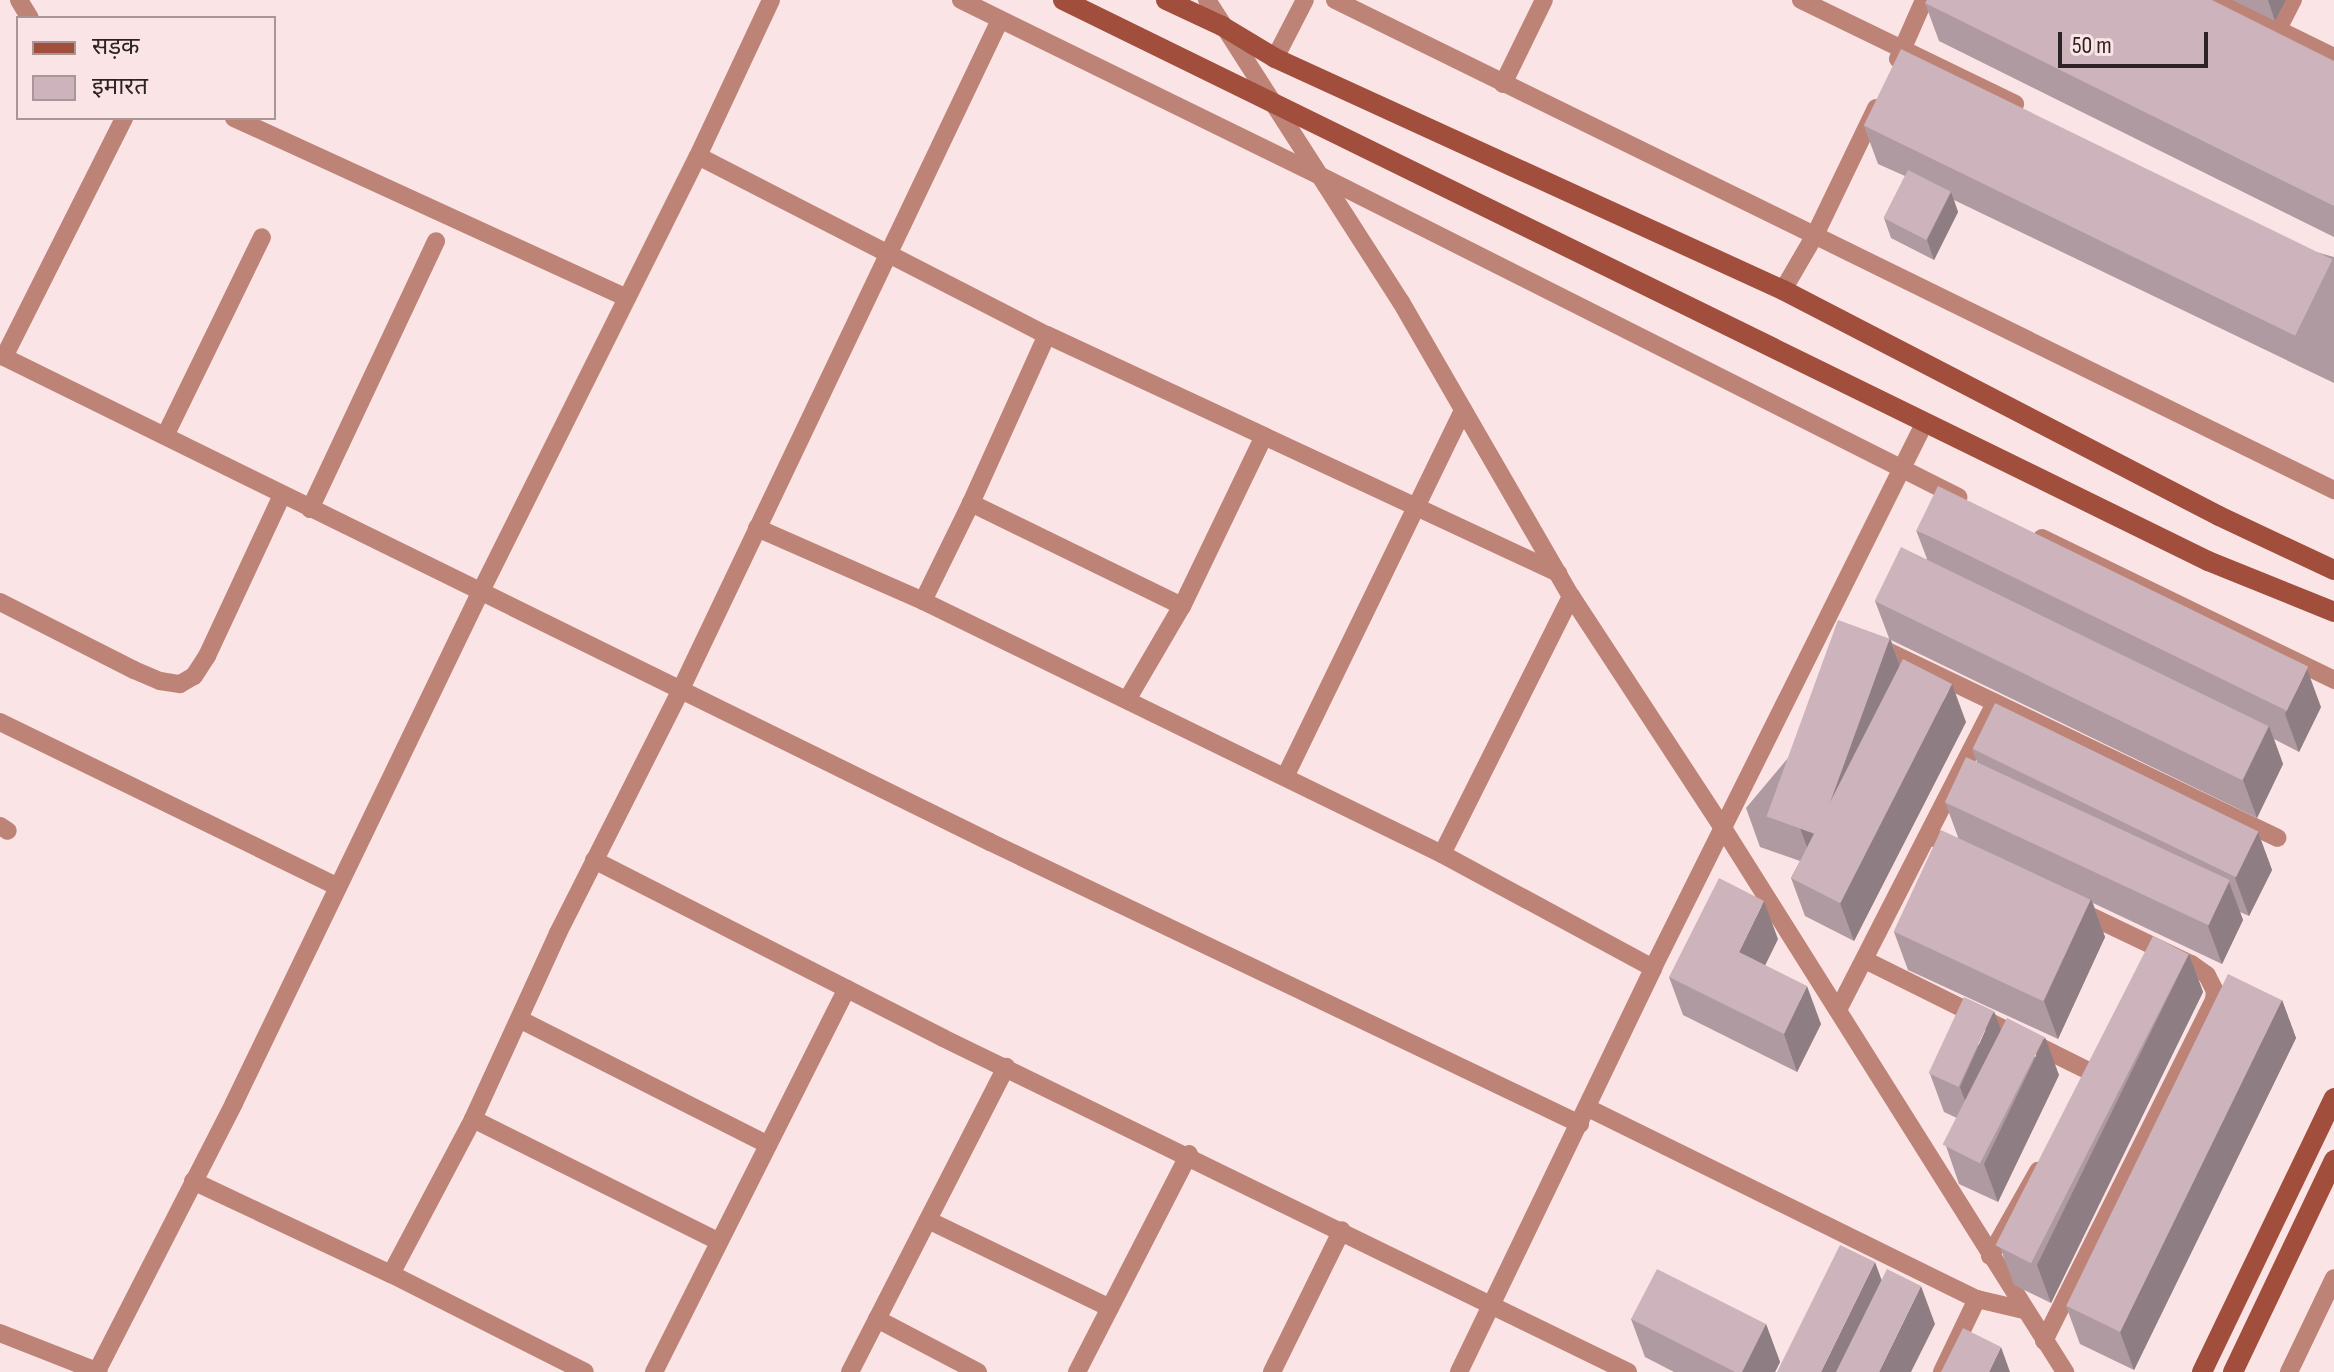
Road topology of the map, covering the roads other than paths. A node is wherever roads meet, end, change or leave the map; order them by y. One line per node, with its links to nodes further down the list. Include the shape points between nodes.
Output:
1 (771, 0): 24 (street)
2 (961, 0): 13 (street)
3 (1063, 0): 20 (street)
4 (1166, 0): 14 (street)
5 (1207, 0): 14 (street)
6 (1305, 0): 18 (street)
7 (1335, 0): 19 (street)
8 (1544, 0): 19 (street)
9 (1801, 0): 16 (street)
10 (1924, 0): 16 (street)
11 (2218, 0): 15 (street)
12 (2293, 0): 15 (street)
13 (1000, 20): 25 (street); 29 (street)
14 (1222, 26): 18 (street); 20 (street)
15 (2278, 29): 17 (street)
16 (1902, 49): 21 (street); 26 (street)
17 (2334, 57)
18 (1275, 58): 30 (street)
19 (1503, 84): 26 (street)
20 (1270, 100): 25 (street); 35 (street)
21 (2028, 110)
22 (123, 120): 33 (street)
23 (238, 120): 31 (street)
24 (698, 156): 29 (street); 31 (street)
25 (1319, 175): 34 (street); 38 (street)
26 (1815, 235): 30 (street); 39 (street)
27 (262, 237): 36 (street)
28 (436, 241): 43 (street)
29 (888, 256): 32 (street); 45 (street)
30 (1783, 290): 47 (street, via 2204,509)
31 (627, 298): 49 (street)
32 (1047, 335): 37 (street); 41 (street)
33 (2, 356): 36 (street)
34 (1463, 410): 44 (street); 48 (street)
35 (1924, 424): 38 (street); 54 (street, via 2208,561)
36 (165, 436): 40 (street)
37 (1263, 438): 44 (street); 53 (street)
38 (1901, 469): 42 (street); 55 (street)
39 (2334, 490)
40 (282, 495): 43 (street); 52 (street, via 207,656 194,676 180,684 134,670)
41 (971, 503): 51 (street); 53 (street)
42 (1971, 503)
43 (310, 509): 49 (street)
44 (1416, 509): 48 (street); 61 (street)
45 (757, 528): 51 (street); 57 (street)
46 (2027, 530): 56 (street)
47 (2334, 570)
48 (1558, 573): 50 (street)
49 (480, 593): 57 (street); 68 (street)
50 (1571, 596): 62 (street); 65 (street)
51 (923, 601): 58 (street)
52 (0, 602)
53 (1182, 606): 58 (street)
54 (2334, 612)
55 (1841, 629): 59 (street); 62 (street)
56 (2334, 680)
57 (681, 689): 67 (street); 78 (street, via 990,842)
58 (1127, 700): 61 (street)
59 (1995, 703): 63 (street); 64 (street)
60 (0, 722): 68 (street)
61 (1285, 777): 65 (street)
62 (1723, 828): 71 (street); 73 (street)
63 (1929, 835): 66 (street); 70 (street)
64 (2277, 838)
65 (1442, 854): 71 (street)
66 (1971, 856)
67 (594, 860): 72 (street); 74 (street)
68 (338, 887): 84 (street)
69 (2056, 899): 97 (street, via 2152,955 2207,975 2215,991)
70 (1865, 960): 73 (street); 76 (street)
71 (1653, 968): 78 (street)
72 (847, 989): 75 (street); 80 (street)
73 (1838, 1010): 88 (street)
74 (519, 1019): 79 (street); 80 (street)
75 (1006, 1067): 82 (street); 85 (street)
76 (2091, 1072)
77 (2334, 1098): 109 (street)
78 (1584, 1116): 91 (street, via 1842,1243); 92 (street)
79 (473, 1119): 87 (street); 89 (street)
80 (768, 1145): 87 (street)
81 (2049, 1151): 88 (street)
82 (1189, 1154): 86 (street); 93 (street)
83 (2334, 1160): 110 (street)
84 (193, 1181): 89 (street); 98 (street)
85 (928, 1220): 93 (street); 95 (street)
86 (1342, 1230): 92 (street); 104 (street)
87 (718, 1241): 100 (street)
88 (1990, 1256): 94 (street)
89 (391, 1274): 99 (street)
90 (2333, 1283): 111 (street)
91 (1977, 1299): 94 (street); 107 (street)
92 (1493, 1304): 105 (street); 106 (street)
93 (1110, 1308): 103 (street)
94 (2024, 1310): 97 (street)
95 (877, 1319): 101 (street); 102 (street)
96 (0, 1333): 98 (street)
97 (2044, 1341): 108 (street)
98 (98, 1372)
99 (585, 1372)
100 (654, 1372)
101 (850, 1372)
102 (978, 1372)
103 (1077, 1372)
104 (1272, 1372)
105 (1459, 1372)
106 (1628, 1372)
107 (1942, 1372)
108 (2065, 1372)
109 (2202, 1372)
110 (2233, 1372)
111 (2289, 1372)

